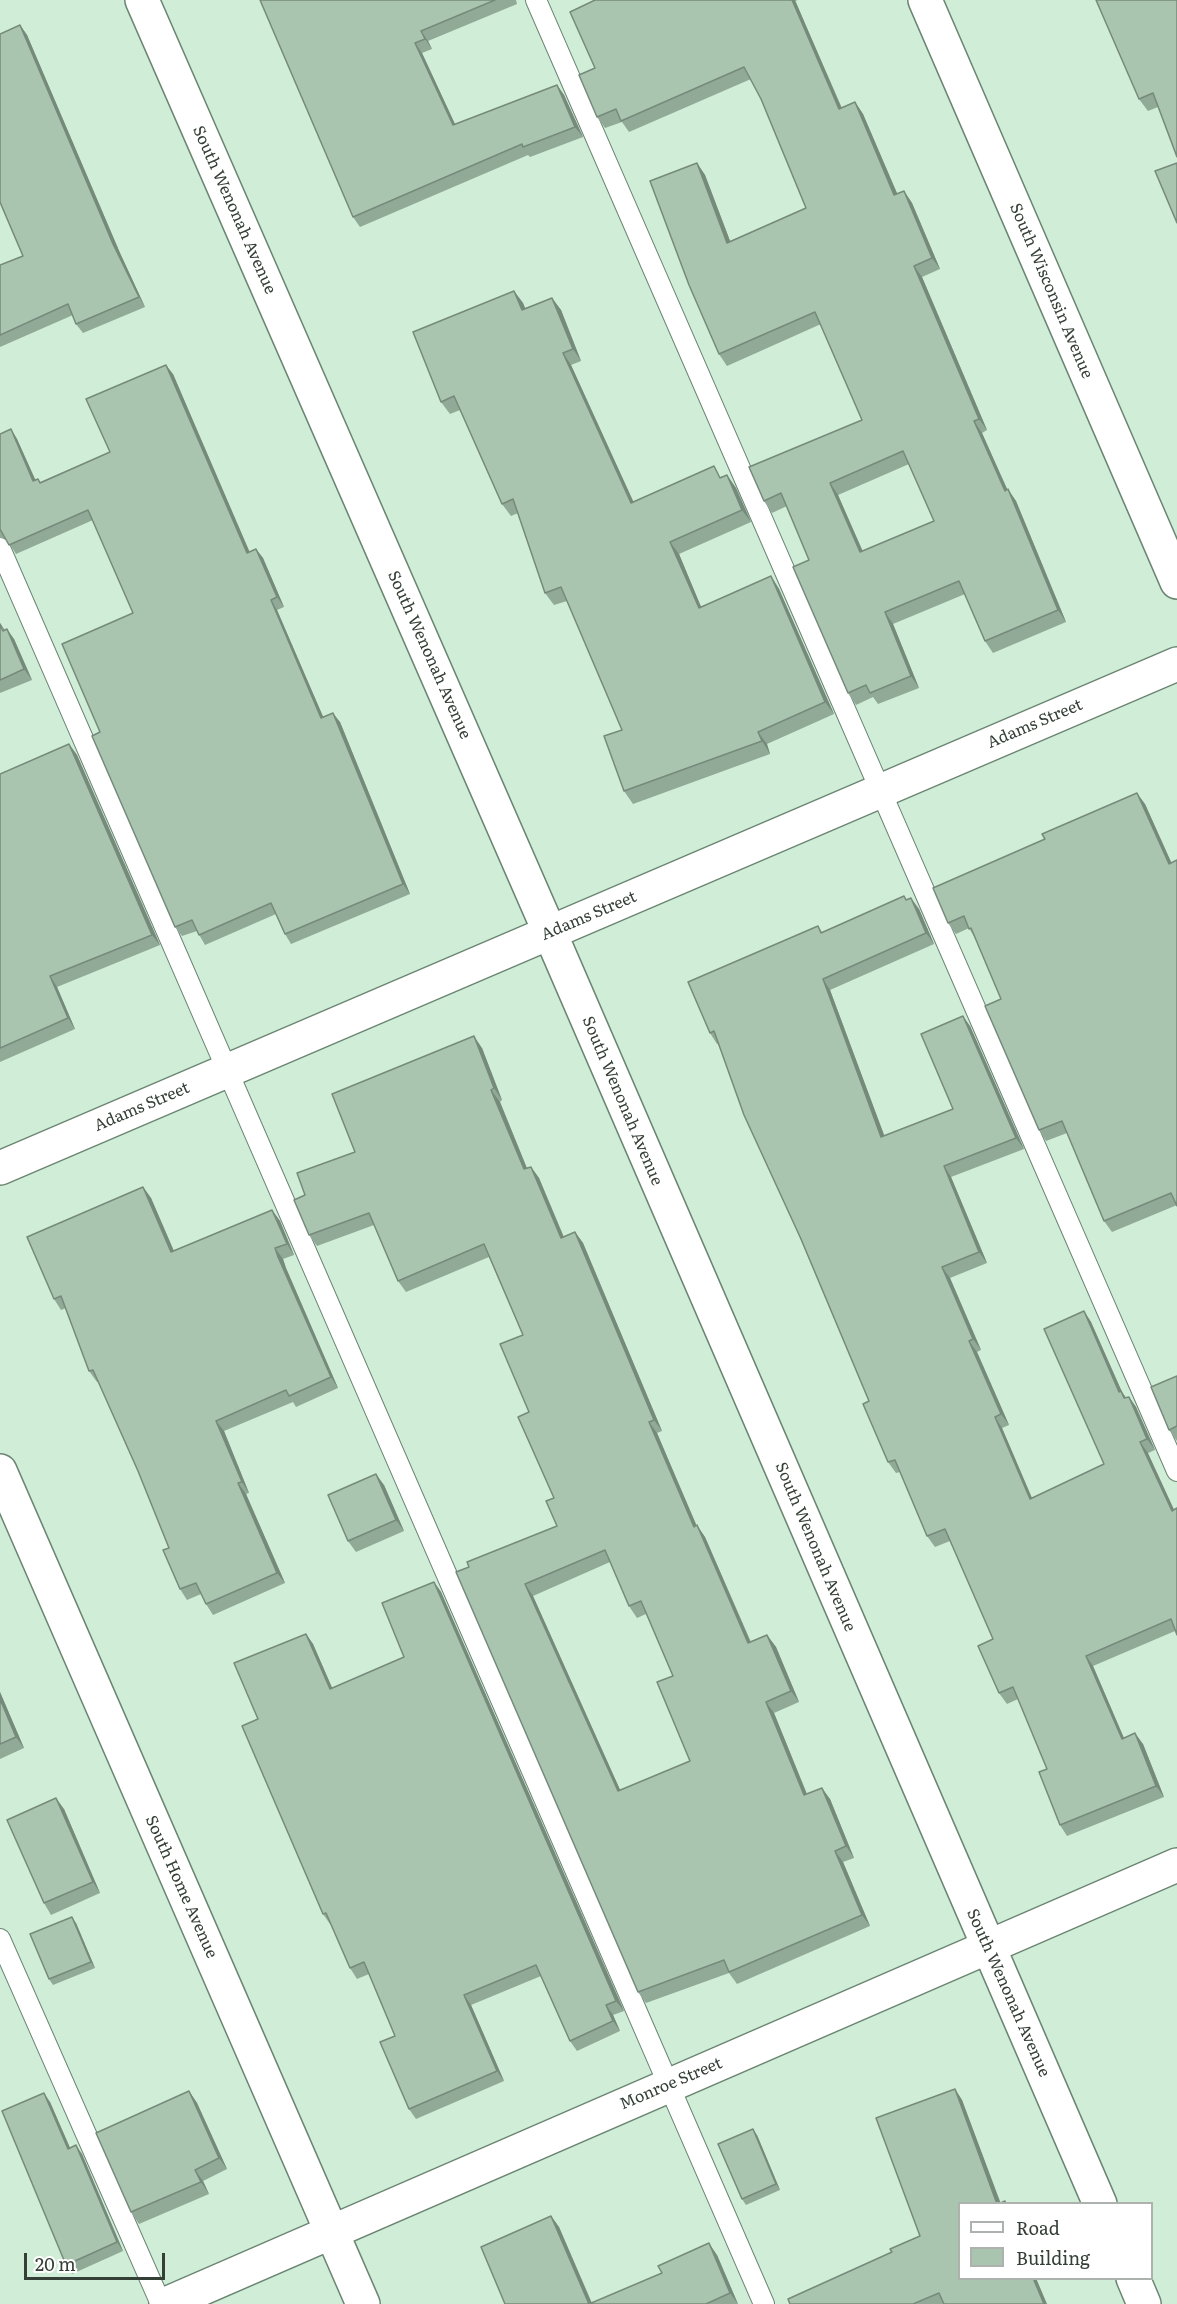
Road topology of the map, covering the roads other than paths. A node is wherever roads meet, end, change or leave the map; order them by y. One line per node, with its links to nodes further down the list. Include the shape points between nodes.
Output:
1 (142, 0): 8 (street, South Wenonah Avenue)
2 (536, 0): 7 (lane)
3 (925, 0): 5 (street, South Wisconsin Avenue)
4 (0, 548): 9 (lane)
5 (1177, 582)
6 (1177, 664): 7 (street, Adams Street)
7 (880, 791): 8 (street, Adams Street); 12 (lane)
8 (550, 933): 9 (street, Adams Street); 15 (street, South Wenonah Avenue)
9 (227, 1071): 10 (street, Adams Street); 16 (lane)
10 (0, 1168)
11 (0, 1471): 18 (street, South Home Avenue)
12 (1177, 1471)
13 (1177, 1865): 15 (street, Monroe Street)
14 (0, 1939): 20 (lane)
15 (987, 1947): 16 (street, Monroe Street); 17 (street, South Wenonah Avenue)
16 (669, 2085): 18 (street, Monroe Street); 23 (lane)
17 (1099, 2202)
18 (332, 2231): 21 (street, Monroe Street); 22 (street, South Home Avenue)
19 (1134, 2280): 24 (street)
20 (160, 2304)
21 (166, 2304)
22 (363, 2304)
23 (764, 2304)
24 (1144, 2304)

